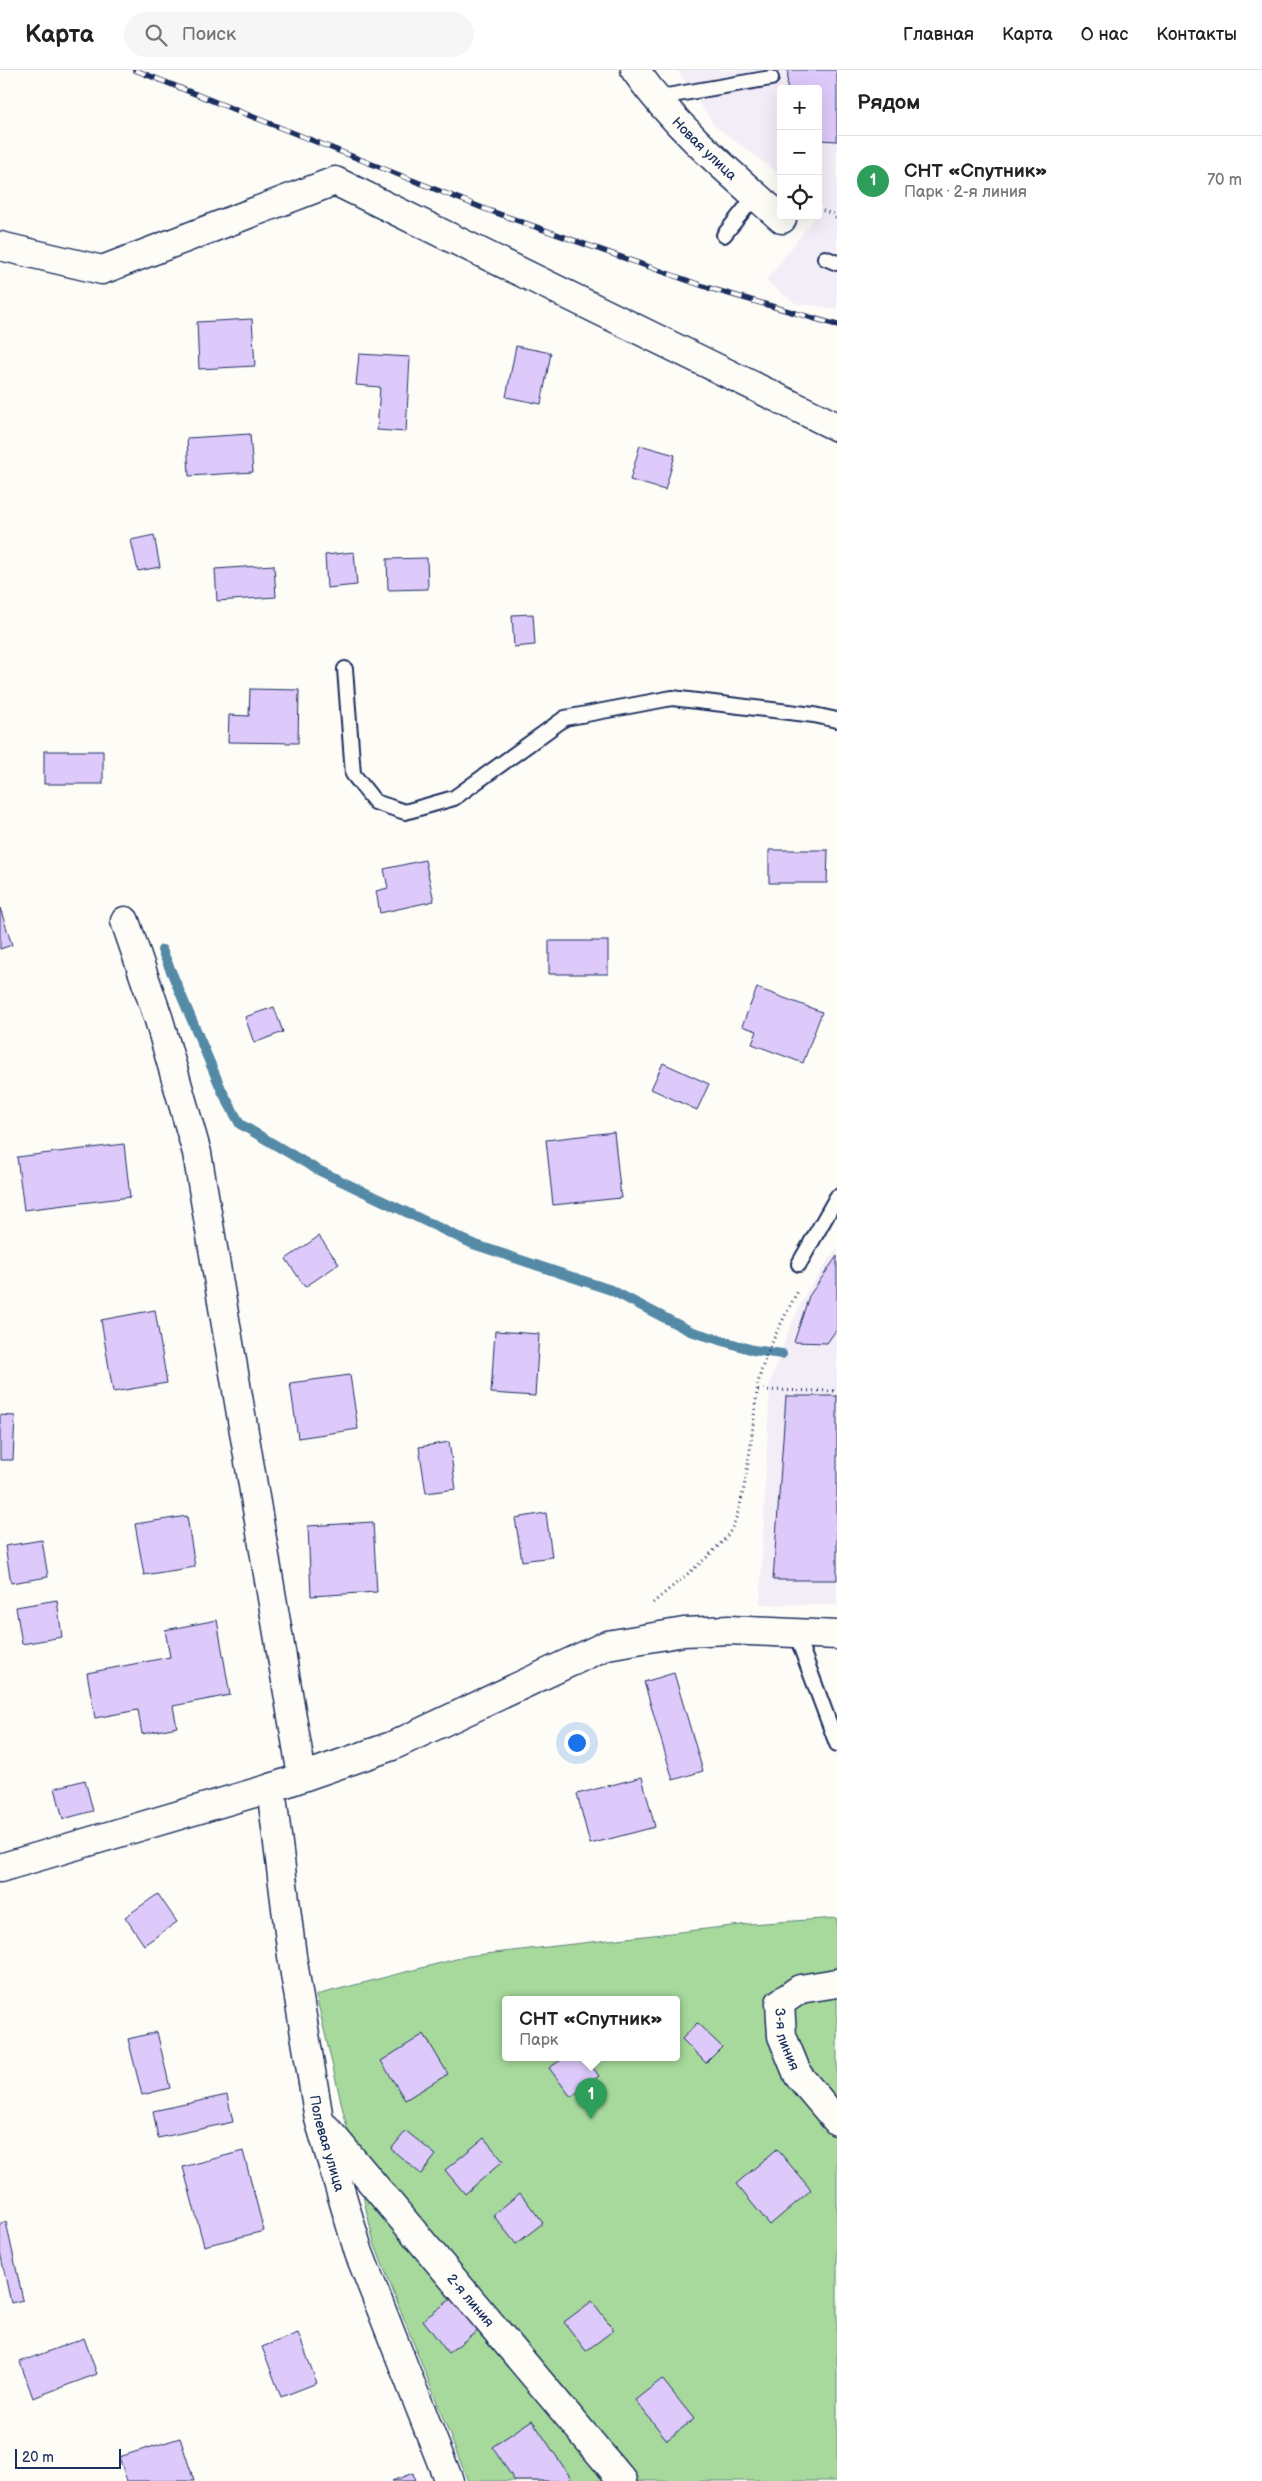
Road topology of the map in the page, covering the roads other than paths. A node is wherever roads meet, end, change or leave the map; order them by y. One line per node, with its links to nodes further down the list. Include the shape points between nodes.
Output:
1 (635, 70): 3 (street, Новая улица)
2 (771, 78): 3 (lane)
3 (655, 98): 4 (street, Новая улица)
4 (755, 196): 5 (street, Новая улица); 6 (lane)
5 (777, 215)
6 (724, 235)
7 (0, 246): 8 (street, via 102,270 335,181)
8 (837, 427)
9 (344, 669): 10 (lane, via 353,774 375,802 406,812 454,798 565,718 672,698)
10 (837, 720)
11 (125, 921): 17 (street, via 159,1020 197,1153)
12 (837, 1197): 13 (lane)
13 (799, 1264)
14 (796, 1634): 15 (street); 16 (lane); 17 (street, via 729,1630 684,1632 607,1645 392,1746)
15 (837, 1636)
16 (837, 1744)
17 (302, 1776): 18 (street)
18 (271, 1788): 19 (street); 21 (street, Полевая улица, via 292,1956)
19 (0, 1868)
20 (837, 1983): 22 (street, 3-я линия, via 800,1989 780,2003 782,2036 798,2075)
21 (319, 2119): 23 (street, Полевая улица, via 359,2253); 24 (street, 2-я линия)
22 (837, 2121)
23 (449, 2481)
24 (623, 2481)

